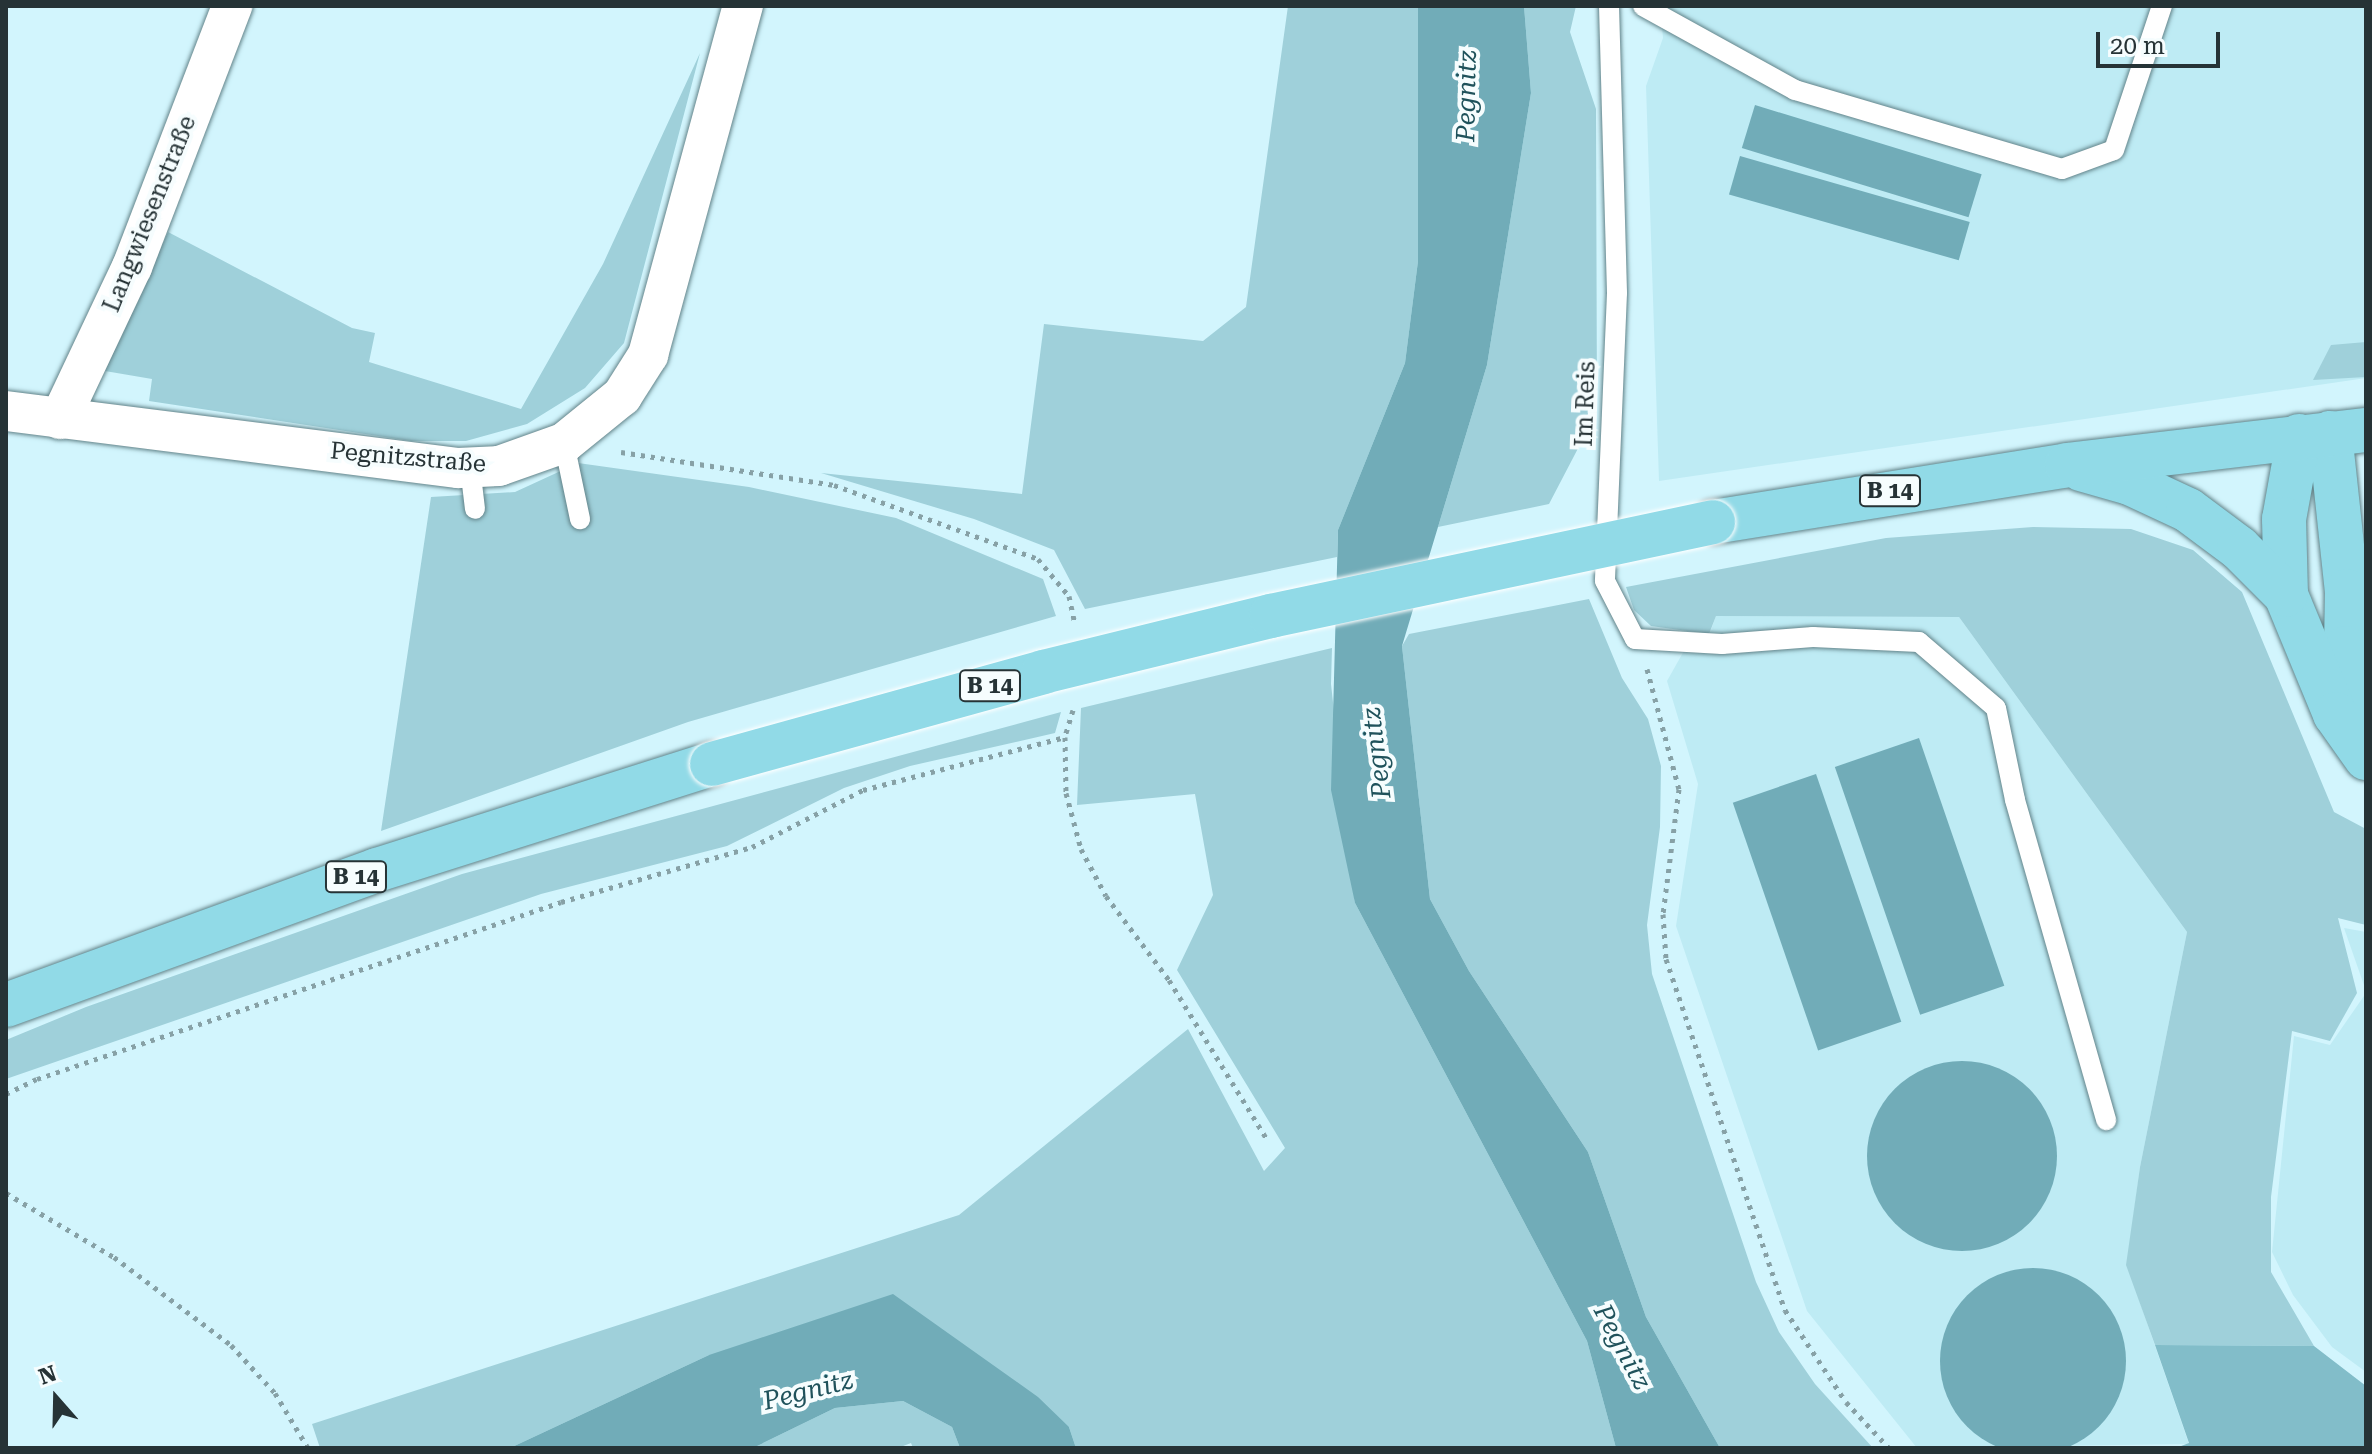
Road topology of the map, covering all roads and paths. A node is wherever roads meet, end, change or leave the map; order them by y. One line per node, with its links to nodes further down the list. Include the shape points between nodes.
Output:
1 (232, 6): 7 (street, Langwiesenstraße, via 132,267)
2 (743, 6): 9 (street, Pegnitzstraße, via 648,355 622,396)
3 (1609, 6): 17 (lane, Im Reis, via 1617,293 1605,581)
4 (1643, 6): 5 (lane, via 1795,90 2062,169 2114,150)
5 (2162, 6)
6 (6, 411): 7 (street, Pegnitzstraße)
7 (60, 419): 11 (street, Pegnitzstraße)
8 (2332, 433): 10 (main road, B 14); 14 (main road); 15 (main road, via 2284,519)
9 (564, 443): 11 (street, Pegnitzstraße, via 499,466); 13 (lane); 16 (path, via 834,485 1038,559 1069,596)
10 (2067, 465): 15 (main road, via 2130,483 2188,510 2239,548); 22 (main road, B 14, bridge, via 1713,522 1271,616 1028,676 712,764 377,870)
11 (470, 467): 12 (lane)
12 (475, 509)
13 (580, 519)
14 (2357, 576): 19 (main road, via 2346,648)
15 (2286, 595): 21 (main road, via 2335,714)
16 (1074, 626)
17 (1635, 639): 24 (lane, via 1722,644 1813,637 1919,642 1996,708 2015,800); 28 (path, via 1679,789 1663,914 1666,959 1785,1310 1846,1402)
18 (1073, 696): 20 (path)
19 (2366, 729)
20 (1065, 737): 23 (path, via 863,790 752,847 561,902 37,1079); 25 (path, via 1066,793 1081,849 1106,896 1169,980)
21 (2366, 758)
22 (6, 1005)
23 (6, 1094)
24 (2106, 1120)
25 (1267, 1139)
26 (6, 1193): 27 (path, via 114,1257 231,1345 275,1393)
27 (308, 1448)
28 (1889, 1448)

